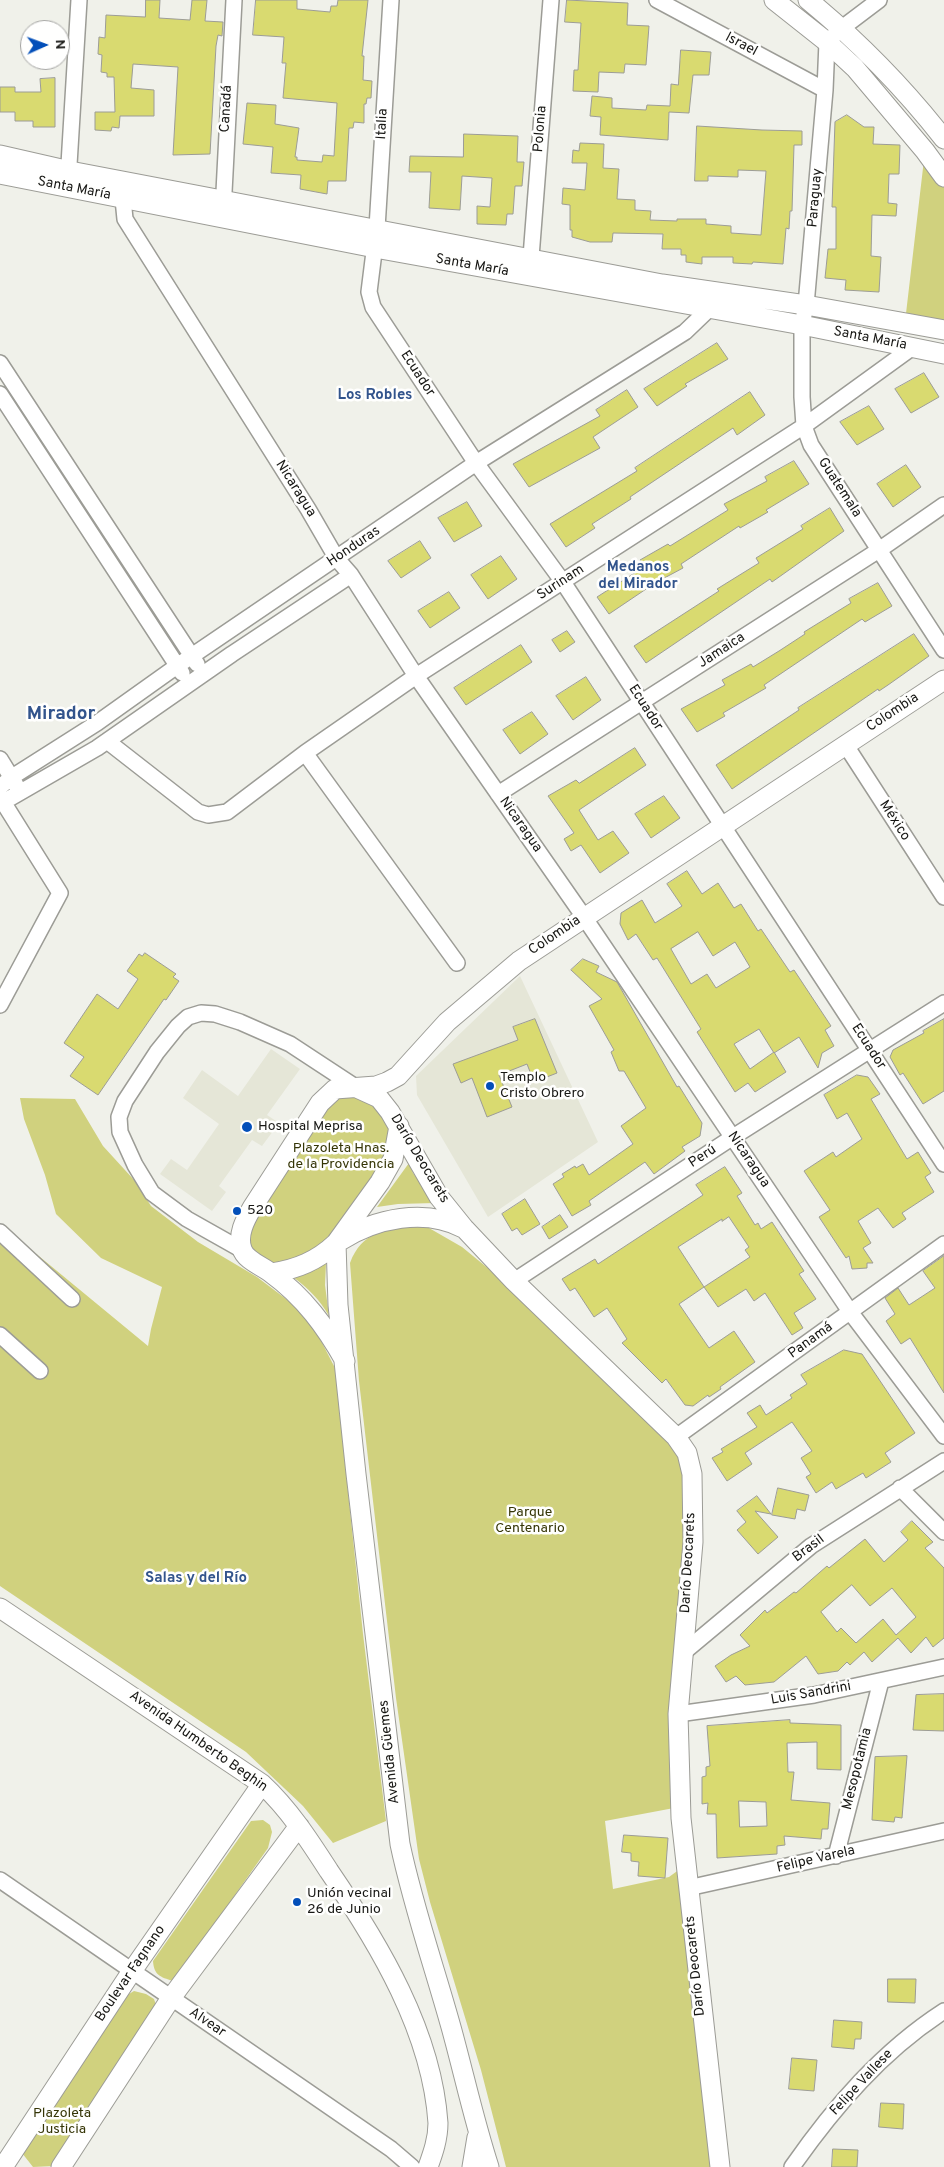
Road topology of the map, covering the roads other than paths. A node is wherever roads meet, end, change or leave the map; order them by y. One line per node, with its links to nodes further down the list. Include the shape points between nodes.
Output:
1 (79, 0): 16 (street)
2 (234, 0): 18 (street, Canadá)
3 (391, 0): 20 (street, Italia)
4 (551, 0): 22 (street, Polonia)
5 (657, 0): 11 (street, Israel)
6 (774, 0): 10 (street)
7 (808, 0): 9 (street)
8 (872, 2): 9 (street)
9 (842, 28): 10 (street); 12 (street)
10 (827, 42): 11 (street, Paraguay); 15 (street, via 855,68)
11 (825, 90): 24 (street, Paraguay)
12 (943, 137)
13 (0, 155): 16 (street, Santa María)
14 (0, 174): 16 (street, Santa María)
15 (944, 177)
16 (69, 179): 17 (street, Santa María); 18 (street, Santa María)
17 (124, 199): 19 (street, Santa María); 36 (street, Nicaragua, via 125,219)
18 (222, 199): 19 (street, Canadá); 20 (street, Santa María)
19 (224, 218): 21 (street, Santa María)
20 (377, 228): 21 (street, Italia); 22 (street, Santa María)
21 (375, 248): 23 (street, Santa María); 33 (street, Ecuador, via 369,292 373,308)
22 (531, 257): 23 (street, Polonia); 24 (street, Santa María, via 662,284)
23 (526, 276): 25 (street, Santa María)
24 (806, 305): 26 (street, Guatemala); 27 (street, Santa María)
25 (709, 309): 26 (street, Santa María); 33 (street, Honduras, via 685,332)
26 (802, 325): 28 (street, Santa María); 32 (street, Guatemala)
27 (944, 330)
28 (913, 347): 29 (street, Santa María); 32 (street, Surinam)
29 (944, 354)
30 (0, 363): 40 (street)
31 (0, 394): 41 (street)
32 (804, 426): 35 (street, Guatemala, via 811,445); 38 (street, Surinam)
33 (476, 463): 36 (street, Honduras); 38 (street, Ecuador)
34 (944, 505): 35 (street, Jamaica)
35 (879, 550): 39 (street, Guatemala); 46 (street, Jamaica)
36 (337, 559): 37 (street, Nicaragua); 40 (street, Honduras)
37 (351, 575): 42 (street, Honduras); 43 (street, Nicaragua)
38 (563, 582): 43 (street, Surinam); 46 (street, Ecuador)
39 (944, 650)
40 (192, 656): 41 (street, Honduras); 42 (street)
41 (177, 666): 45 (street); 51 (street, Honduras, via 97,723)
42 (203, 674): 45 (street, Honduras)
43 (416, 676): 49 (street, Surinam); 54 (street, Nicaragua)
44 (944, 680): 48 (street, Colombia)
45 (189, 684): 47 (street, Honduras)
46 (642, 703): 54 (street, Jamaica); 56 (street, Ecuador)
47 (107, 741): 49 (street, Surinam, via 198,812 208,815 226,812); 53 (street, Honduras)
48 (845, 744): 56 (street, Colombia); 57 (street, México)
49 (305, 753): 59 (street)
50 (0, 759): 51 (street)
51 (12, 777): 52 (street, Honduras); 53 (street)
52 (0, 787)
53 (20, 792): 55 (street, Honduras)
54 (498, 794): 58 (street, Nicaragua)
55 (1, 801): 61 (street, via 60,893)
56 (722, 824): 58 (street, Colombia); 62 (street, Ecuador)
57 (944, 897)
58 (584, 917): 63 (street, Colombia, via 492,982 447,1022 398,1076 376,1086); 65 (street, Nicaragua)
59 (456, 963)
60 (944, 1003): 62 (street, Perú)
61 (0, 1005)
62 (870, 1050): 65 (street, Perú); 66 (street, Ecuador)
63 (357, 1088): 64 (street, Darío Deocarets, via 379,1098); 71 (street, Colombia, via 335,1089 320,1103 246,1218 240,1240); 71 (street, via 290,1044 214,1014 188,1017 157,1052 125,1101 119,1117 120,1132 152,1193 187,1219)
64 (399, 1126): 67 (street, Darío Deocarets, via 440,1197); 69 (street, via 393,1159)
65 (733, 1137): 73 (street, Perú); 75 (street, Nicaragua)
66 (944, 1164)
67 (464, 1228): 69 (street, via 429,1216 410,1217 357,1230); 73 (street, Darío Deocarets)
68 (0, 1232): 74 (street)
69 (336, 1243): 72 (street, via 305,1265); 77 (street, Avenida Güemes, via 338,1305)
70 (944, 1244): 75 (street, Panamá)
71 (242, 1250): 72 (street, via 253,1262)
72 (272, 1273): 77 (street, via 318,1317)
73 (514, 1281): 80 (street, Darío Deocarets)
74 (72, 1299)
75 (851, 1313): 79 (street, Nicaragua); 80 (street, Panamá)
76 (0, 1335): 78 (street)
77 (345, 1361): 98 (street, Avenida Güemes, via 400,1844 409,1888 451,2027)
78 (40, 1371)
79 (944, 1436)
80 (676, 1437): 85 (street, Darío Deocarets, via 686,1453 692,1474 692,1542)
81 (944, 1461): 82 (street, Brasil)
82 (900, 1488): 83 (street); 85 (street, Brasil, via 811,1546)
83 (944, 1532)
84 (0, 1608): 89 (street, Avenida Humberto Beghin)
85 (684, 1652): 88 (street, Darío Deocarets)
86 (944, 1667): 87 (street, Luis Sandrini)
87 (881, 1681): 88 (street, Luis Sandrini); 92 (street, Mesopotamia)
88 (678, 1714): 94 (street, Darío Deocarets, via 681,1818)
89 (262, 1784): 90 (street, Avenida Humberto Beghin); 95 (street, Boulevar Fagnano)
90 (299, 1826): 96 (street); 102 (street, Avenida Humberto Beghin, via 374,1939 414,2027 433,2087 438,2124 436,2145)
91 (944, 1831): 92 (street, Felipe Varela)
92 (836, 1856): 94 (street, Felipe Varela)
93 (0, 1880): 95 (street, Alvear)
94 (688, 1888): 105 (street, Darío Deocarets)
95 (132, 1972): 96 (street, Alvear); 99 (street, Boulevar Fagnano)
96 (171, 1998): 100 (street); 101 (street, Alvear, via 391,2149)
97 (944, 2010): 106 (street, Felipe Vallese, via 878,2062 835,2110)
98 (478, 2134): 103 (street, Avenida Güemes); 104 (street, Avenida Güemes)
99 (5, 2164)
100 (61, 2167)
101 (412, 2167)
102 (428, 2167)
103 (472, 2167)
104 (489, 2167)
105 (720, 2167)
106 (792, 2167)

